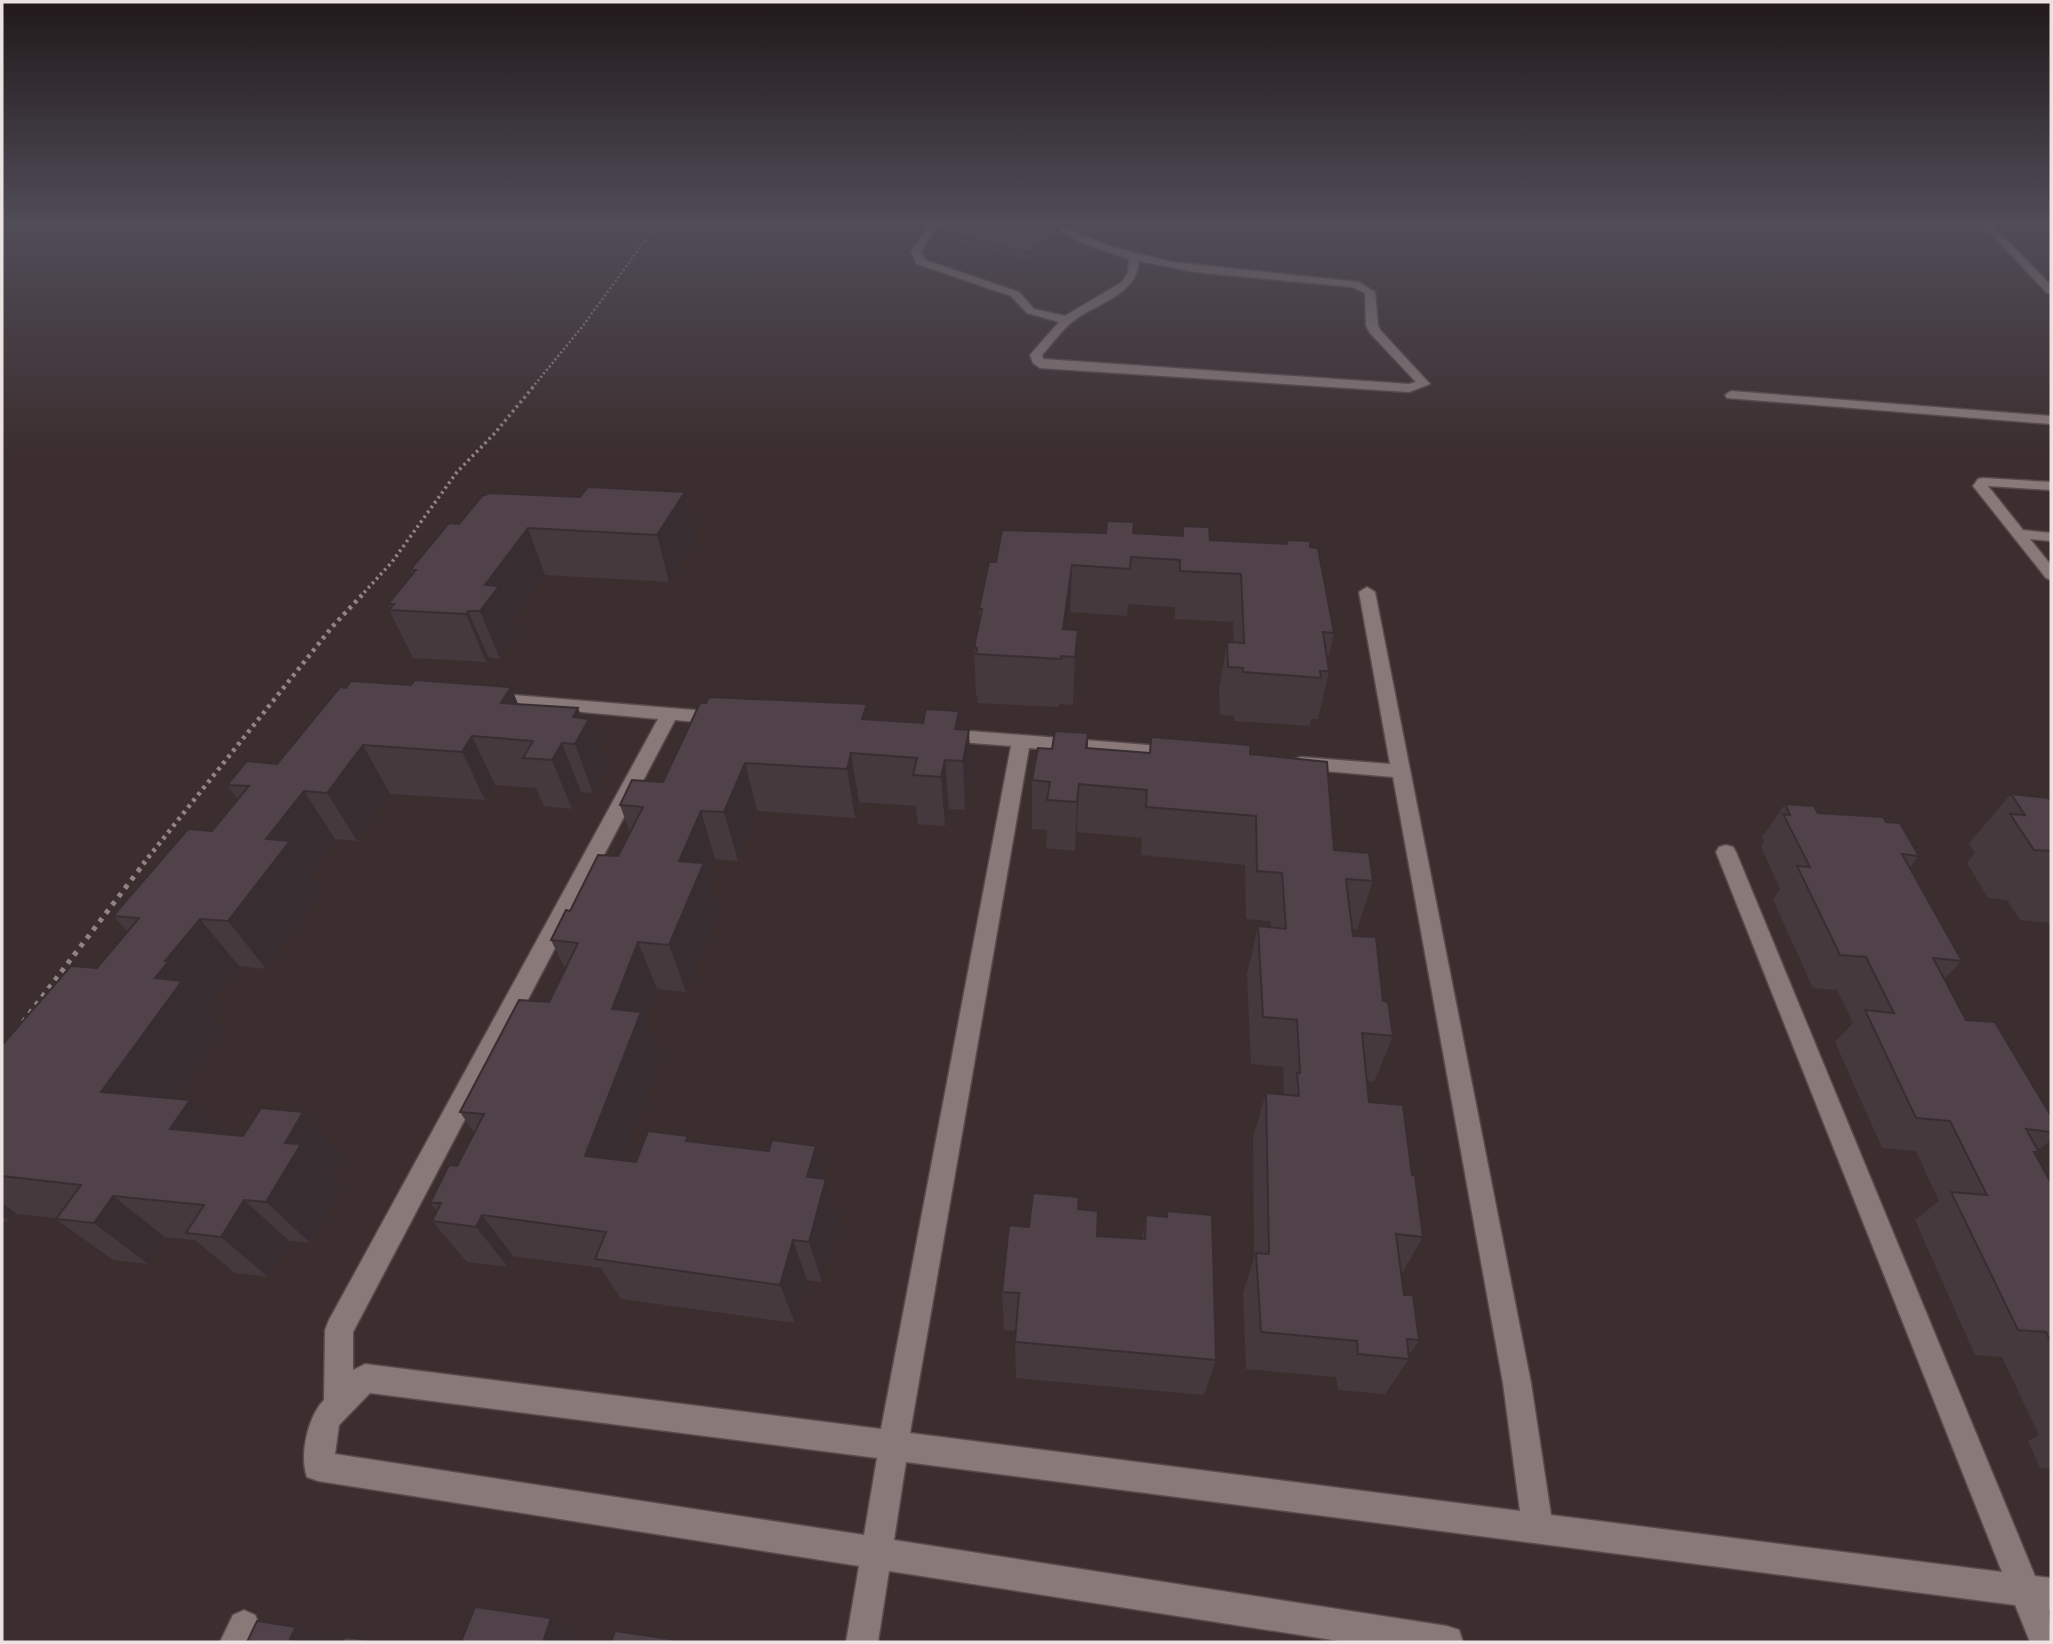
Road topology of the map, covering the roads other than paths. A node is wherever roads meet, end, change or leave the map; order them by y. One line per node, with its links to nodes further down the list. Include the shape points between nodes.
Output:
1 (1018, 301): 4 (street, via 1023,309)
2 (1099, 301): 4 (street)
3 (1371, 301): 4 (street, via 1376,333 1424,384 1409,388 1196,377 1040,364 1036,355)
4 (1067, 320)
5 (1731, 395): 6 (street)
6 (2051, 420)
7 (2051, 486): 8 (street, via 1983,482 1980,486)
8 (2018, 534): 9 (street); 10 (street)
9 (2051, 537)
10 (2051, 576)
11 (1367, 592): 19 (street)
12 (471, 698): 13 (street)
13 (669, 714): 14 (street); 21 (street, via 340,1330)
14 (737, 719)
15 (926, 734): 16 (street)
16 (1021, 741): 17 (street); 22 (street)
17 (1197, 755)
18 (1279, 762): 19 (street)
19 (1401, 771): 23 (street, via 1517,1383)
20 (1726, 852): 25 (street)
21 (338, 1405): 22 (street, via 365,1377); 24 (street, via 326,1418 318,1466)
22 (893, 1445): 23 (street); 24 (street)
23 (1538, 1528): 25 (street)
24 (876, 1553): 26 (street); 27 (street)
25 (2038, 1592): 28 (street)
26 (862, 1642)
27 (1447, 1642)
28 (2046, 1642)

